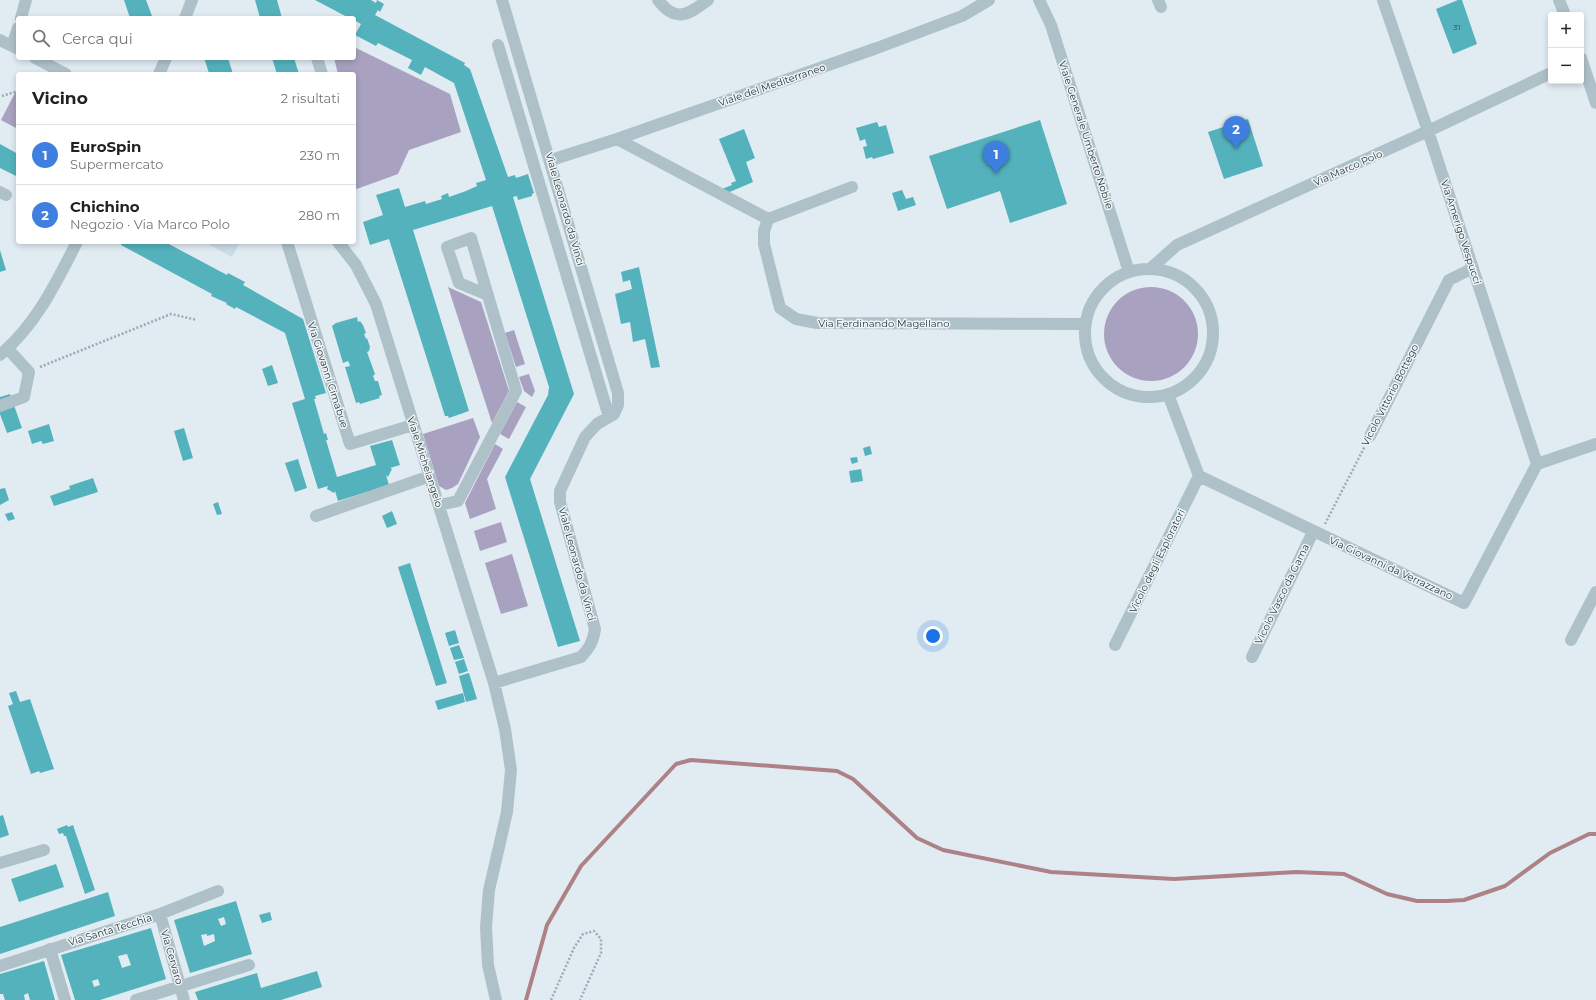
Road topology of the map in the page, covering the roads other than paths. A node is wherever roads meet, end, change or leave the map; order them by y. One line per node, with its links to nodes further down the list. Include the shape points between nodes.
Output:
1 (26, 0): 11 (street)
2 (192, 0): 12 (street)
3 (502, 0): 27 (street, Viale Leonardo da Vinci)
4 (658, 0): 5 (street, via 665,9 678,15 691,13)
5 (708, 0)
6 (989, 0): 26 (street, Viale del Mediterraneo, via 962,16 877,48)
7 (1039, 0): 35 (street, Viale Generale Umberto Nobile, via 1051,25)
8 (1383, 0): 25 (street, Via Amerigo Vespucci)
9 (1559, 0): 10 (street)
10 (1564, 12)
11 (22, 16)
12 (185, 16)
13 (0, 40): 15 (street)
14 (498, 45): 41 (street, Viale Leonardo da Vinci)
15 (15, 48)
16 (39, 60): 20 (street)
17 (165, 60): 21 (street)
18 (317, 60): 22 (street)
19 (1584, 67): 24 (street)
20 (62, 72)
21 (160, 72)
22 (321, 72)
23 (1548, 74): 25 (street, Via Marco Polo)
24 (1596, 103)
25 (1428, 131): 33 (street, Via Amerigo Vespucci); 34 (street, Via Marco Polo, via 1177,245)
26 (617, 139): 27 (street, Viale del Mediterraneo); 29 (street)
27 (551, 160): 41 (street, Viale Leonardo da Vinci, via 618,393 618,405 614,414)
28 (852, 187): 29 (street)
29 (768, 219): 37 (street, Via Ferdinando Magellano, via 764,231 764,244 780,308 796,320 817,323)
30 (76, 244): 38 (street, via 35,318)
31 (288, 244): 42 (street, Via Giovanni Cimabue, via 350,444)
32 (340, 244): 42 (street, Viale Michelangelo, via 356,265 376,304)
33 (1473, 268): 43 (street, Vicolo Vittorio Bottego, via 1449,280); 45 (street, Via Amerigo Vespucci)
34 (1150, 269): 35 (street); 39 (street, via 1170,272 1187,282 1201,296 1210,314 1212,327 1210,354 1201,371 1186,385)
35 (1129, 272): 37 (street, via 1113,280 1100,292 1090,307)
36 (488, 296): 36 (street, via 471,238 447,246 459,283); 48 (street, via 516,391 458,501)
37 (1085, 324): 39 (street, via 1085,343 1091,361 1105,380 1132,396 1150,398)
38 (4, 352): 40 (street, via 29,372 24,397)
39 (1168, 394): 47 (street)
40 (0, 406)
41 (609, 417): 55 (street, Viale Leonardo da Vinci, via 597,424 586,437 560,491 560,502 595,629 594,638 589,649 580,657)
42 (413, 425): 46 (street, Viale Michelangelo)
43 (1370, 436)
44 (1596, 444): 45 (street)
45 (1537, 464): 50 (street, Via Giovanni da Verrazzano, via 1464,602)
46 (430, 476): 48 (street, Viale Michelangelo); 49 (street)
47 (1199, 476): 50 (street, Via Giovanni da Verrazzano); 53 (street, Vicolo degli Esploratori)
48 (439, 505): 55 (street, Viale Michelangelo)
49 (316, 516)
50 (1316, 533): 54 (street, Vicolo Vasco da Gama)
51 (1596, 592): 52 (street)
52 (1570, 640)
53 (1115, 645)
54 (1252, 657)
55 (495, 687): 67 (street, Viale Michelangelo, via 505,728 511,770 507,812 489,890 486,927 488,965)
56 (44, 850): 57 (street)
57 (0, 863)
58 (218, 891): 59 (street, Via Santa Tecchia)
59 (160, 914): 60 (street, Via Santa Tecchia); 63 (street, Via Cervaro)
60 (50, 949): 62 (street, Via Santa Tecchia); 64 (street)
61 (249, 965): 63 (street)
62 (0, 966)
63 (180, 986): 65 (street); 66 (street, Via Cervaro)
64 (65, 1000)
65 (136, 1000)
66 (184, 1000)
67 (496, 1000)

